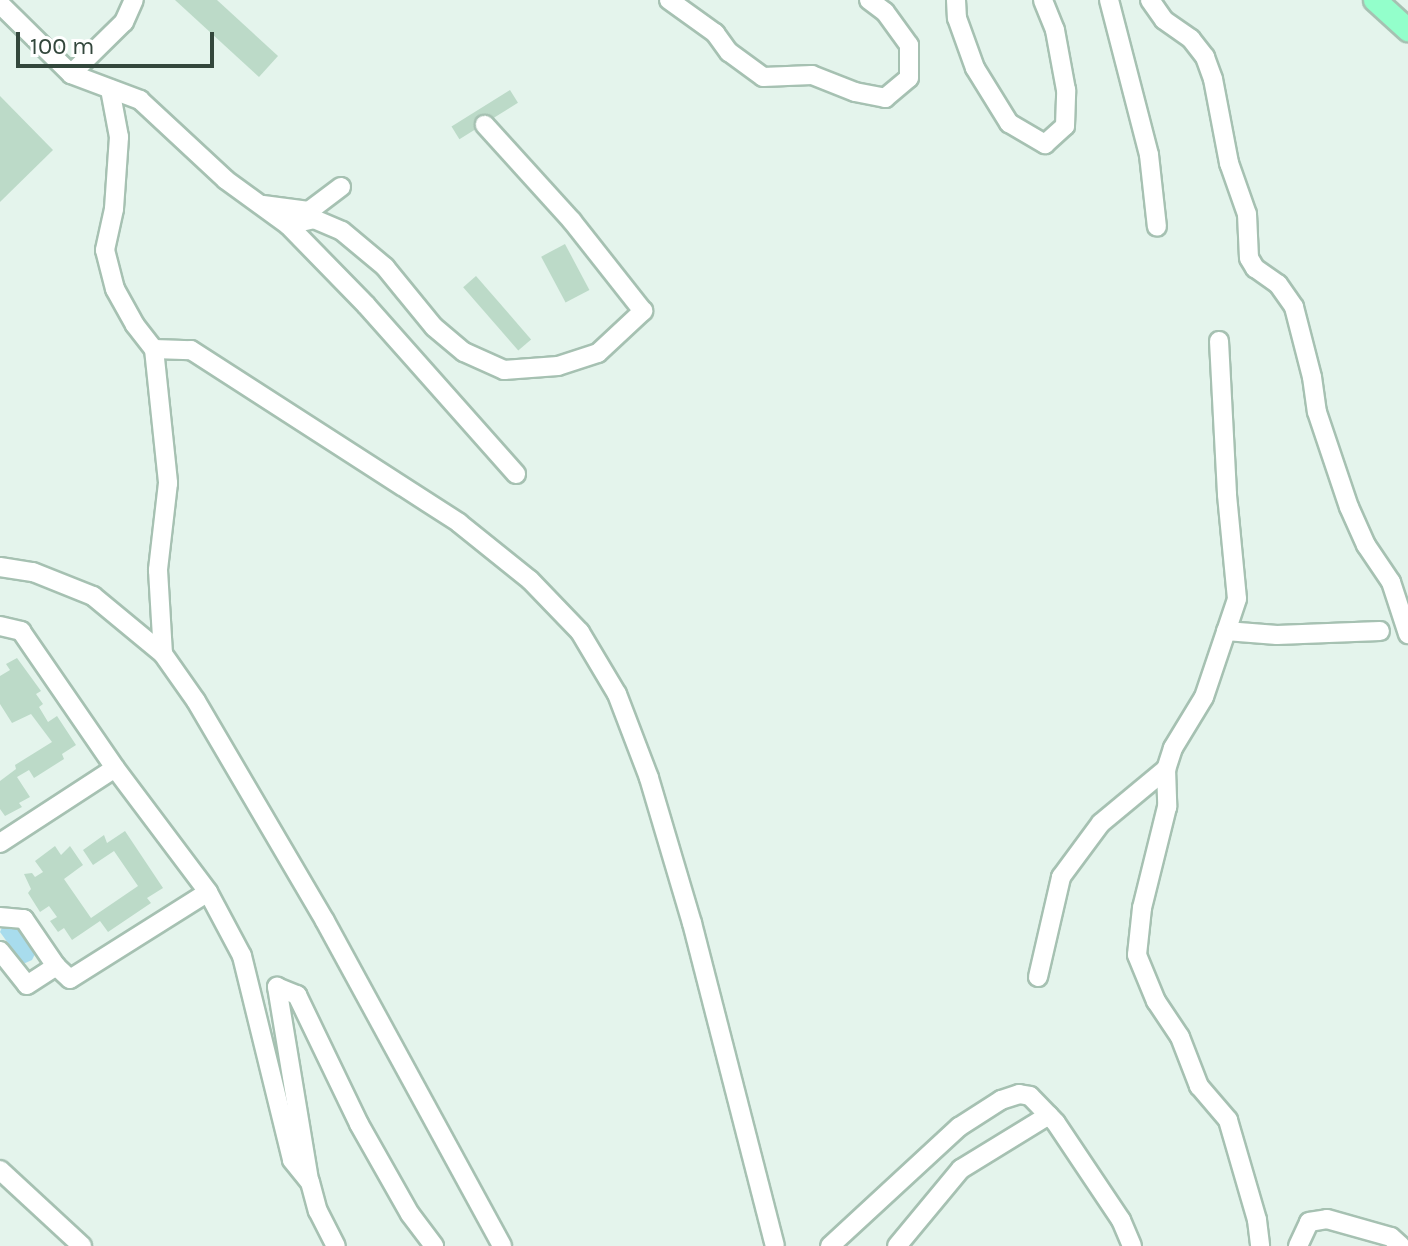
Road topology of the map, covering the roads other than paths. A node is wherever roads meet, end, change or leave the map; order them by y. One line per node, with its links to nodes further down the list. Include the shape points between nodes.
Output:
1 (134, 0): 11 (street, via 124,22)
2 (669, 0): 3 (street, via 763,77 812,75 885,98 909,78 909,45)
3 (869, 0)
4 (956, 0): 5 (street, via 957,18 982,79 1009,123 1045,144 1065,126 1066,90 1055,30)
5 (1043, 0)
6 (1109, 0): 17 (street, via 1141,116)
7 (1150, 0): 25 (street, via 1205,57 1229,163 1247,214 1249,258 1294,307 1317,412 1349,507 1391,582)
8 (1375, 0): 10 (main road)
9 (0, 4): 11 (street)
10 (1408, 30)
11 (71, 74): 12 (street)
12 (110, 89): 15 (street, via 140,100); 19 (street, via 119,137 105,250 115,289)
13 (485, 125): 16 (street, via 572,221 643,311 598,353 558,366 504,370 464,352 434,327 385,267 342,231 314,219)
14 (341, 187): 15 (street, via 309,211)
15 (260, 205): 16 (street)
16 (288, 225): 20 (street)
17 (1157, 227)
18 (1219, 341): 23 (street, via 1237,580 1235,612)
19 (154, 349): 26 (street, via 168,483 158,570); 43 (street, via 191,350 396,481 530,580 580,632 617,694 649,778)
20 (516, 474)
21 (0, 567): 26 (street, via 33,572 93,596)
22 (0, 626): 27 (street, via 21,631)
23 (1226, 631): 24 (street); 28 (street, via 1204,697)
24 (1380, 631)
25 (1408, 634)
26 (163, 654): 42 (street, via 325,921)
27 (115, 768): 29 (street); 30 (street)
28 (1166, 769): 34 (street, via 1101,823 1061,877); 46 (street, via 1167,807 1142,908 1137,955 1199,1086 1228,1120)
29 (0, 843)
30 (208, 892): 33 (street, via 70,979); 37 (street, via 242,956 292,1160)
31 (0, 917): 33 (street, via 24,919)
32 (0, 951): 33 (street, via 27,985)
33 (56, 966)
34 (1038, 977)
35 (1049, 1115): 38 (street, via 1121,1220); 44 (street, via 1030,1096 1019,1094 981,1111); 45 (street, via 961,1169)
36 (0, 1170): 39 (street)
37 (310, 1182): 40 (street); 41 (street, via 277,987 297,995 359,1124)
38 (1125, 1243)
39 (82, 1246)
40 (336, 1246)
41 (434, 1246)
42 (502, 1246)
43 (775, 1246)
44 (830, 1246)
45 (897, 1246)
46 (1260, 1246)
47 (1298, 1246): 48 (street, via 1309,1222 1327,1219 1391,1237)
48 (1401, 1246)

